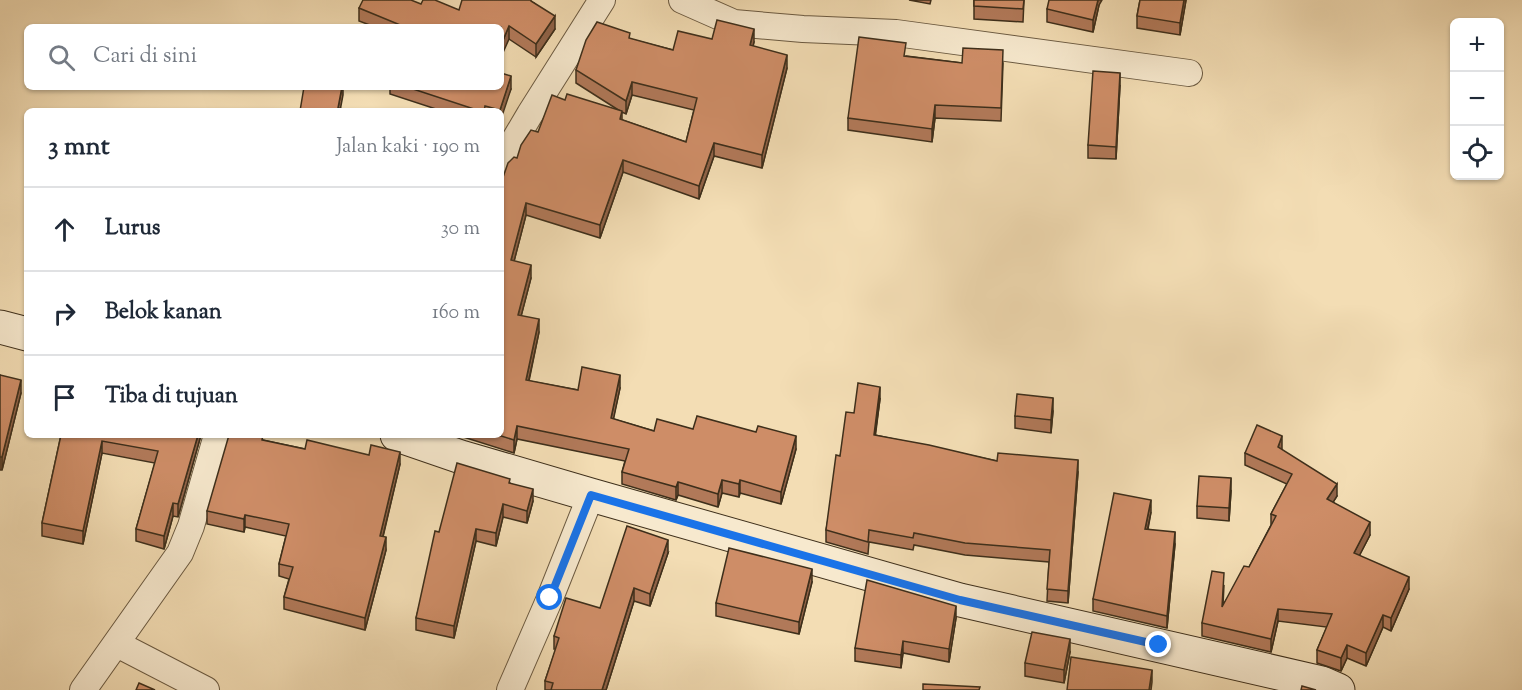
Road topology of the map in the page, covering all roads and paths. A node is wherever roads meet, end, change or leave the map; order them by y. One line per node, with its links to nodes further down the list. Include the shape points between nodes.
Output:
1 (602, 0): 4 (street)
2 (682, 0): 3 (street, via 734,23 896,33)
3 (1189, 74)
4 (504, 158)
5 (0, 327): 6 (street)
6 (24, 333)
7 (216, 438): 10 (street, via 180,553)
8 (406, 438): 9 (street)
9 (591, 495): 13 (street); 14 (street, via 960,600 1322,683)
10 (117, 644): 11 (street); 12 (street)
11 (84, 690)
12 (206, 690)
13 (510, 690)
14 (1338, 690)

